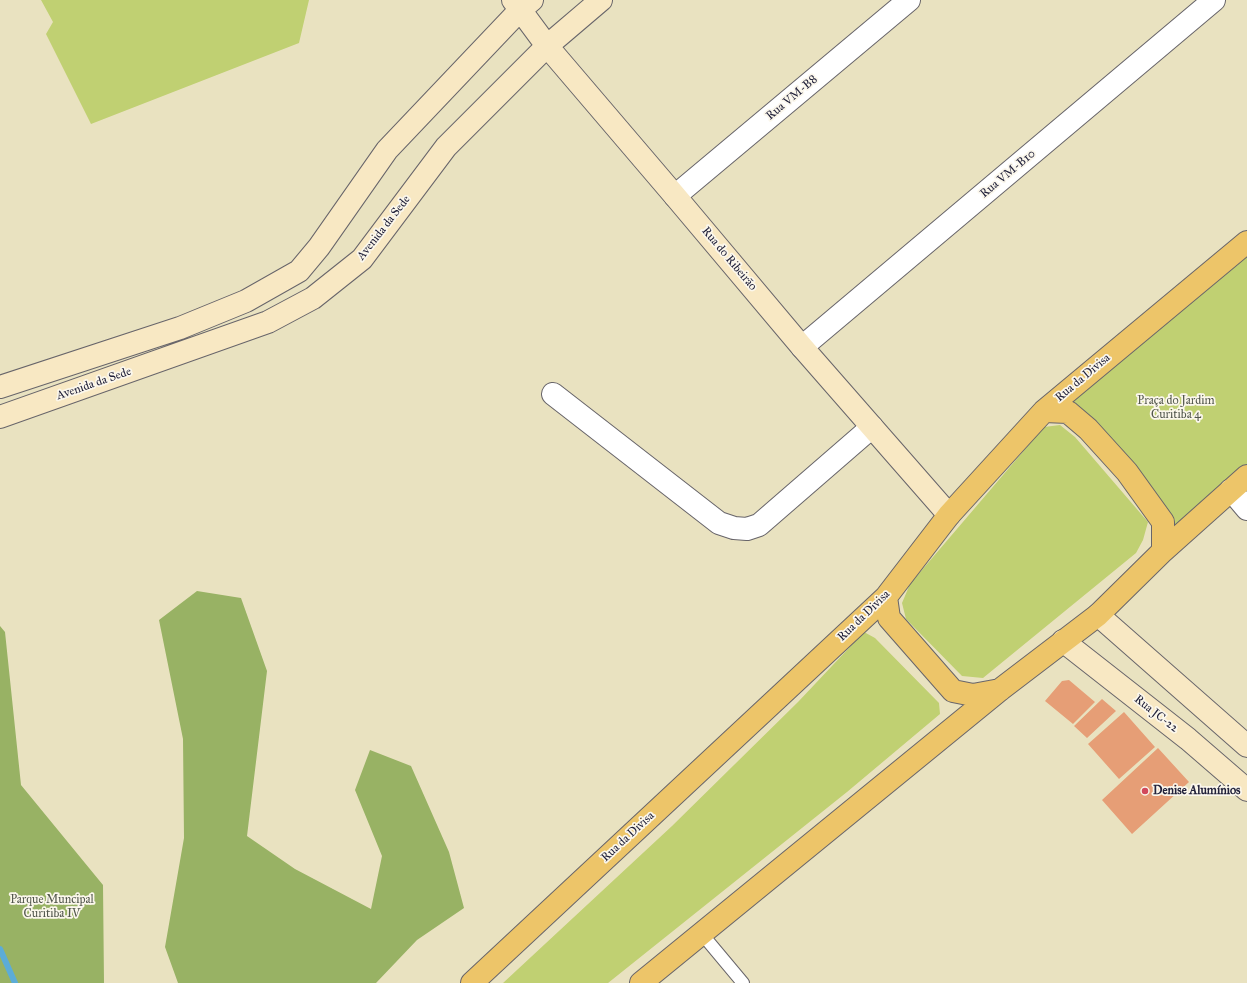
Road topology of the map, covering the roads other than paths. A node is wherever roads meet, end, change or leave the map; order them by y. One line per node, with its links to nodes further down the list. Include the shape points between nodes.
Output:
1 (601, 0): 5 (street, Avenida da Sede)
2 (909, 0): 6 (street, Rua VM-B8)
3 (1214, 0): 8 (street, Rua VM-B10)
4 (522, 3): 5 (street, Rua do Ribeirão); 9 (street, via 387,150 299,272 246,302 180,328)
5 (547, 46): 6 (street, Rua do Ribeirão); 12 (street, Avenida da Sede, via 446,147 362,259 313,298 268,322)
6 (675, 196): 8 (street, Rua do Ribeirão)
7 (1247, 242): 11 (main road, Rua da Divisa)
8 (802, 347): 13 (street, Rua do Ribeirão)
9 (0, 387)
10 (553, 394): 13 (street, via 719,523 734,528 747,529 759,525)
11 (1044, 411): 17 (main road, Rua da Divisa); 18 (main road, via 1068,412 1088,429 1127,472 1163,522)
12 (0, 417)
13 (872, 427): 17 (street, Rua do Ribeirão)
14 (1247, 476): 15 (main road)
15 (1231, 490): 16 (street); 18 (main road)
16 (1247, 509)
17 (949, 515): 19 (main road, Rua da Divisa)
18 (1162, 551): 20 (main road)
19 (886, 597): 22 (main road, via 889,618 953,692 973,695); 26 (main road, Rua da Divisa)
20 (1098, 615): 21 (main road); 23 (street)
21 (1063, 641): 22 (main road); 24 (street, Rua JC-22, via 1188,739)
22 (1001, 689): 25 (main road)
23 (1247, 746)
24 (1247, 790)
25 (702, 934): 27 (main road); 28 (lane)
26 (472, 983)
27 (642, 983)
28 (743, 983)

